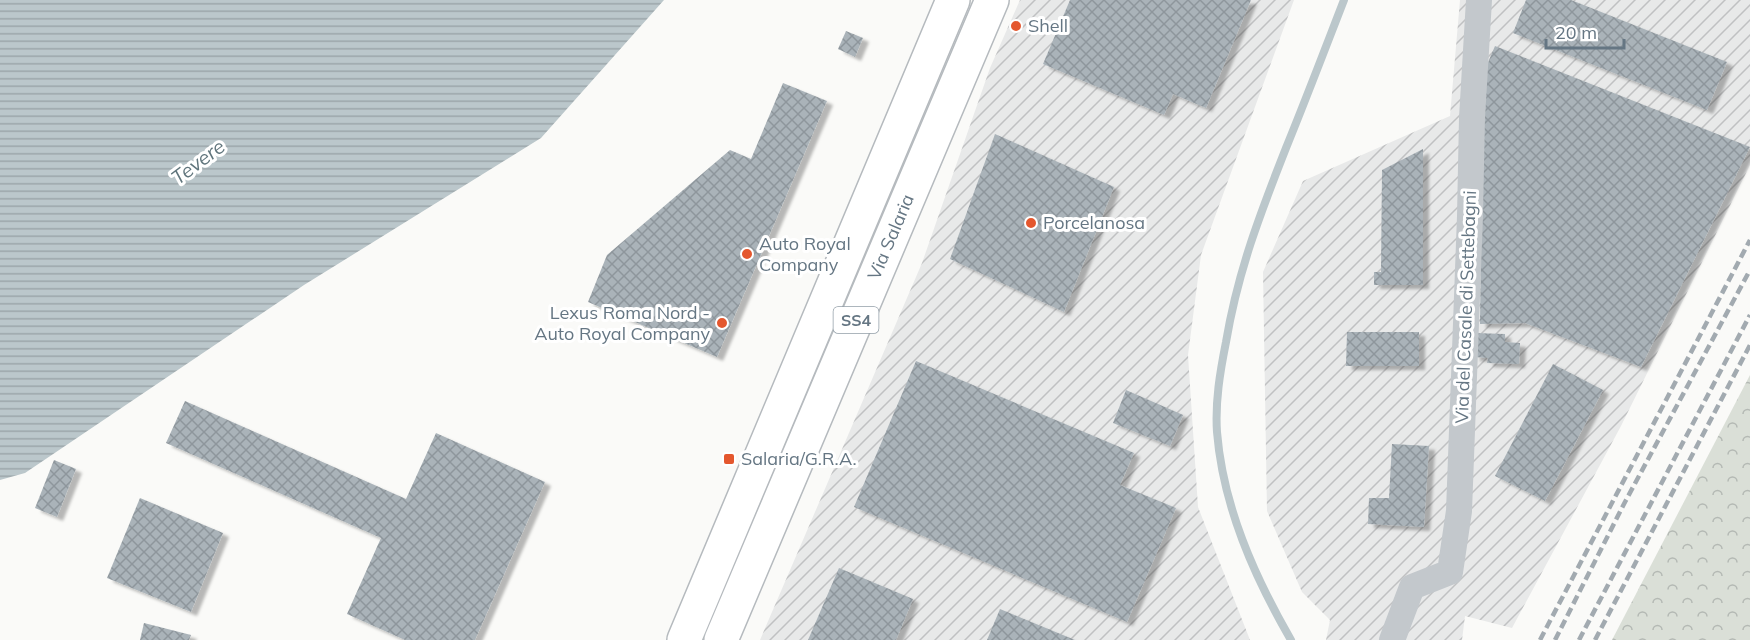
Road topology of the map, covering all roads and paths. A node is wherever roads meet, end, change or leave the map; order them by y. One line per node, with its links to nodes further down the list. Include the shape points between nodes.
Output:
1 (953, 0): 4 (main road, Via Salaria / SS4)
2 (992, 0): 5 (main road, Via Salaria / SS4)
3 (1479, 0): 6 (street, Via del Casale di Settebagni, via 1459,511 1450,572 1412,587)
4 (684, 640)
5 (721, 640)
6 (1392, 640)

